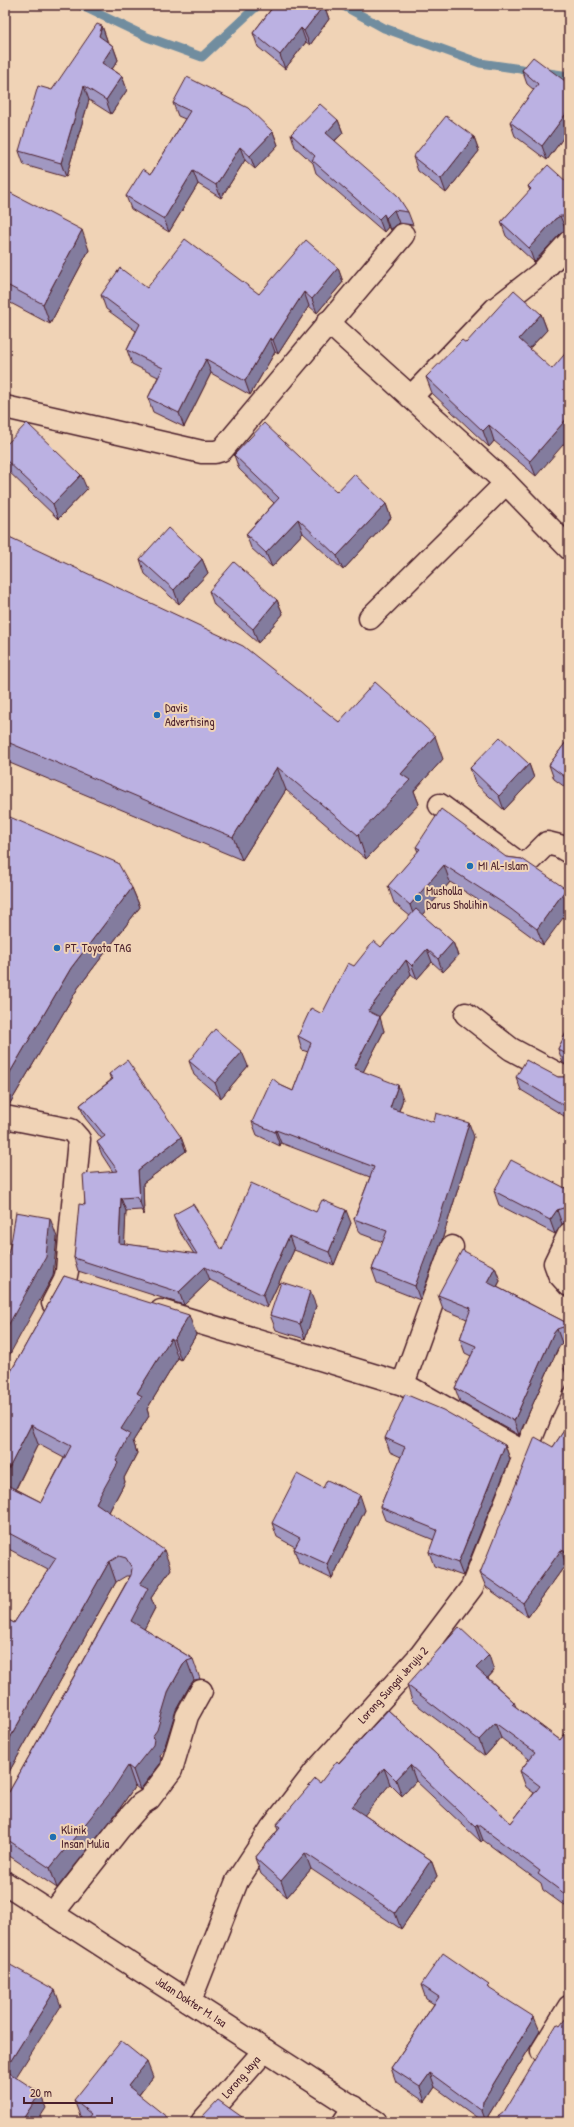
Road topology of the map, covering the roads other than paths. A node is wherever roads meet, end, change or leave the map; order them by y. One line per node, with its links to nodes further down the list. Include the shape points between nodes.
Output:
1 (403, 235): 3 (street)
2 (569, 242): 4 (street, via 541,273 496,309)
3 (328, 322): 4 (street); 5 (street, via 228,444 215,452 202,452)
4 (411, 398): 6 (street)
5 (5, 406)
6 (506, 483): 7 (street); 8 (street)
7 (569, 548)
8 (370, 618)
9 (440, 805): 10 (street, via 520,864 526,864 546,843 560,846)
10 (569, 852)
11 (466, 1014): 12 (street, via 511,1049)
12 (569, 1080)
13 (5, 1117): 16 (street, via 72,1130 79,1139)
14 (569, 1234): 17 (street, via 555,1263 559,1274)
15 (452, 1247): 22 (street)
16 (65, 1280): 18 (street); 20 (street)
17 (569, 1285)
18 (86, 1287)
19 (142, 1305): 22 (street)
20 (43, 1321)
21 (569, 1353): 23 (street, Lorong Sungai Jeruju 2)
22 (403, 1384): 23 (street)
23 (525, 1453): 27 (street, Lorong Sungai Jeruju 2, via 472,1587 420,1656 314,1772 271,1829 237,1881)
24 (201, 1690): 26 (street, via 187,1716 171,1770 149,1799 141,1804 119,1829)
25 (6, 1885): 26 (street, Jalan Dokter M. Isa)
26 (53, 1913): 27 (street, Jalan Dokter M. Isa)
27 (190, 2001): 29 (street, Jalan Dokter M. Isa)
28 (569, 2007): 30 (street)
29 (265, 2050): 31 (street, Jalan Dokter M. Isa); 32 (street, Lorong Jaya)
30 (532, 2068)
31 (349, 2115): 33 (street, Jalan Dokter M. Isa)
32 (202, 2122)
33 (376, 2122)

